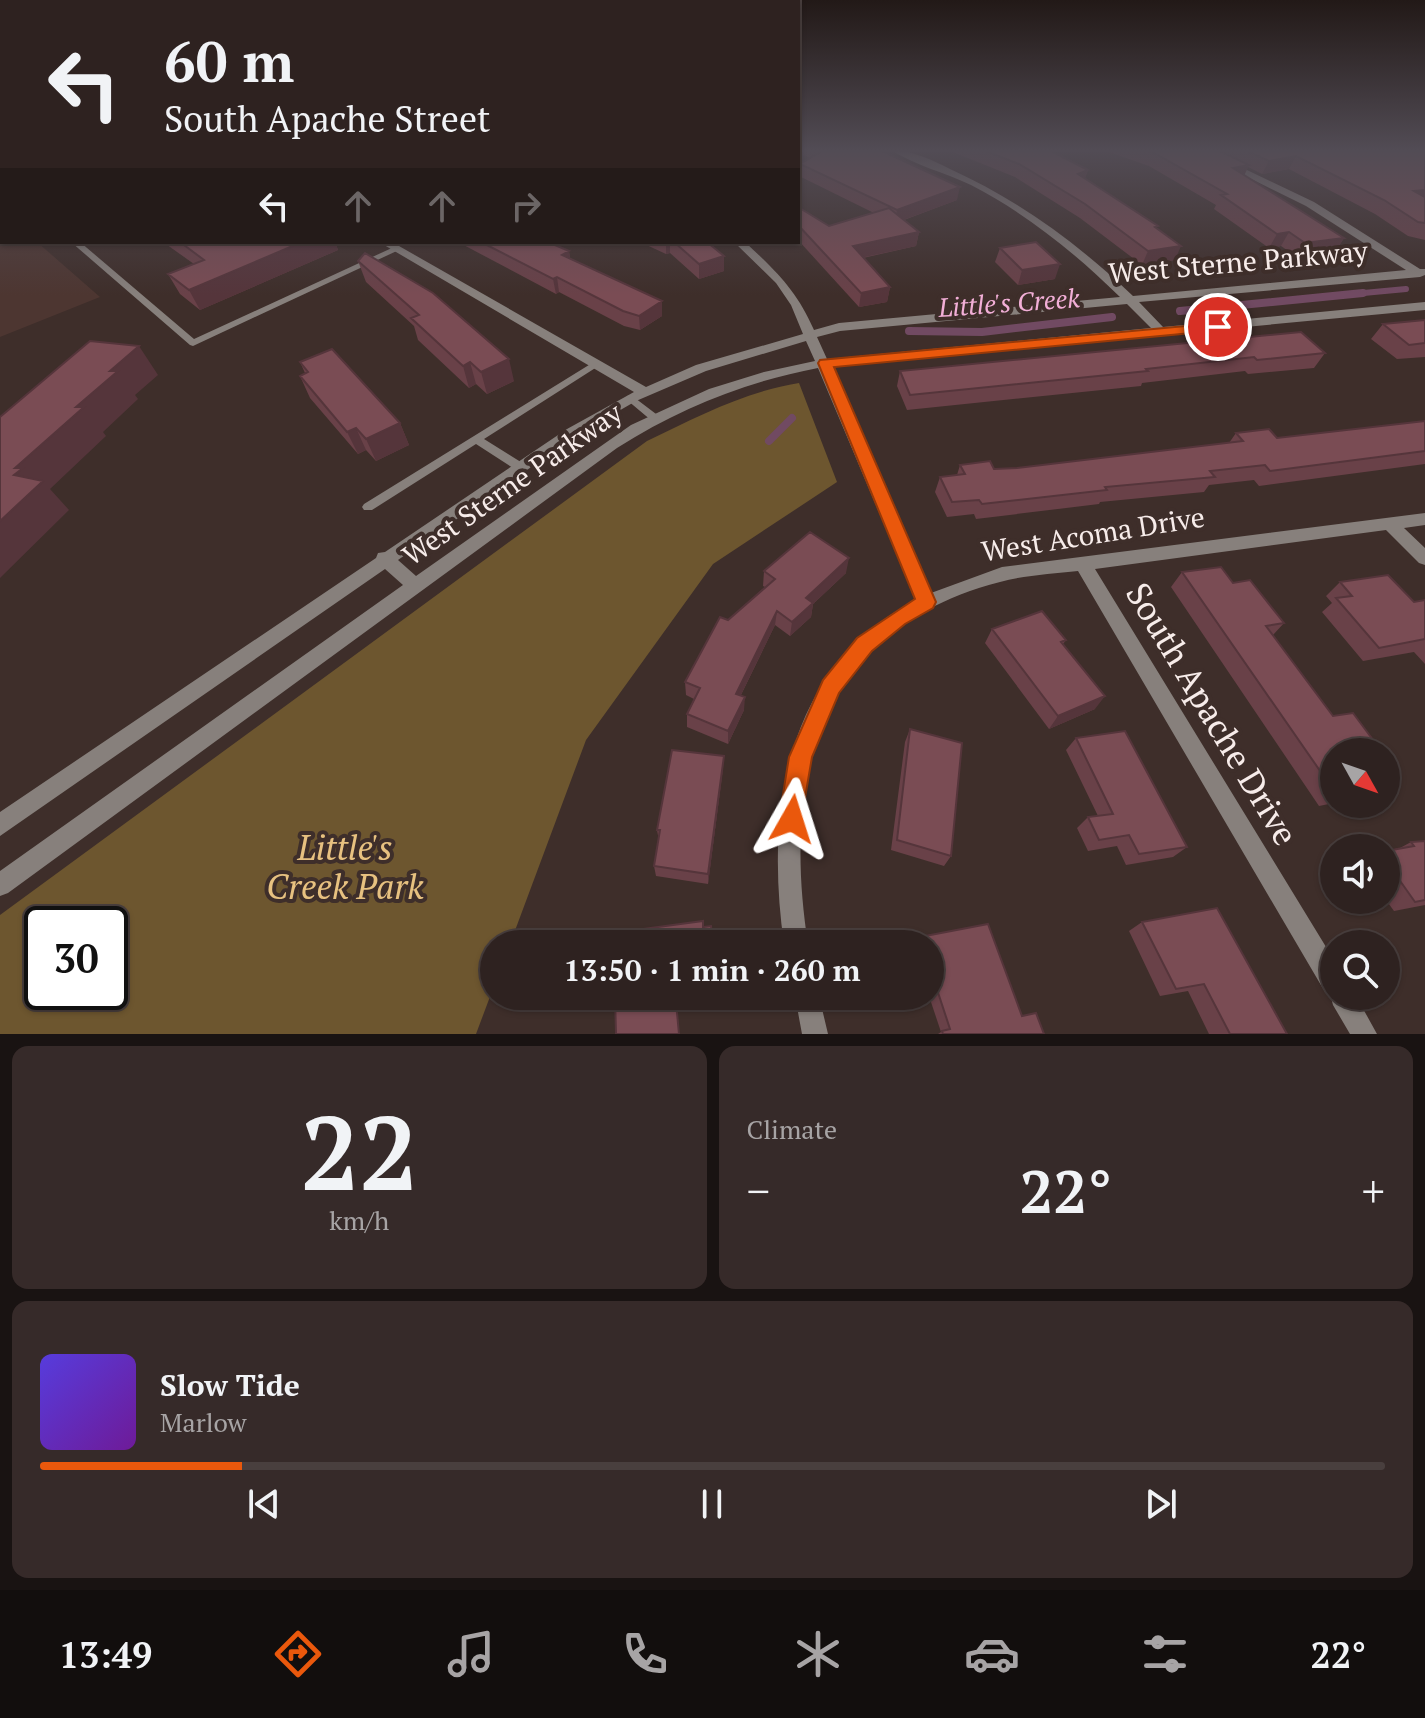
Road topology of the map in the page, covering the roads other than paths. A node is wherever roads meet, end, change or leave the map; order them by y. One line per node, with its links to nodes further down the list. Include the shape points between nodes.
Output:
1 (1002, 198): 8 (street, via 1093,262)
2 (1298, 198): 7 (street)
3 (77, 244): 6 (lane, via 193,343)
4 (388, 244): 6 (street)
5 (741, 244): 11 (street, via 780,281)
6 (397, 249): 12 (street)
7 (1423, 274): 8 (street, West Sterne Parkway)
8 (1131, 300): 10 (street); 11 (street, West Sterne Parkway)
9 (1425, 306): 10 (street, West Sterne Parkway)
10 (1162, 333): 13 (street, West Sterne Parkway)
11 (810, 334): 13 (street); 14 (street, West Sterne Parkway, via 701,368)
12 (597, 363): 14 (street); 16 (lane)
13 (825, 363): 15 (street, West Sterne Parkway, via 722,388); 25 (street)
14 (638, 395): 15 (lane); 17 (street, West Sterne Parkway)
15 (656, 419): 24 (street, West Sterne Parkway, via 612,444)
16 (476, 439): 17 (lane); 18 (lane)
17 (520, 467): 21 (street, West Sterne Parkway)
18 (368, 507)
19 (1425, 519): 20 (street, West Acoma Drive)
20 (1391, 525): 22 (street); 23 (street, West Acoma Drive)
21 (384, 558): 24 (street); 26 (street, West Sterne Parkway)
22 (1425, 558)
23 (1082, 562): 25 (street, West Acoma Drive, via 1002,574); 29 (street, South Apache Drive)
24 (416, 586): 27 (street, West Sterne Parkway)
25 (926, 602): 28 (street, West Acoma Drive, via 864,644 831,687 800,757 788,873)
26 (0, 825)
27 (0, 885)
28 (794, 930)
29 (1320, 960)
30 (810, 1010): 32 (street)
31 (1350, 1010): 33 (street)
32 (815, 1034)
33 (1364, 1034)

